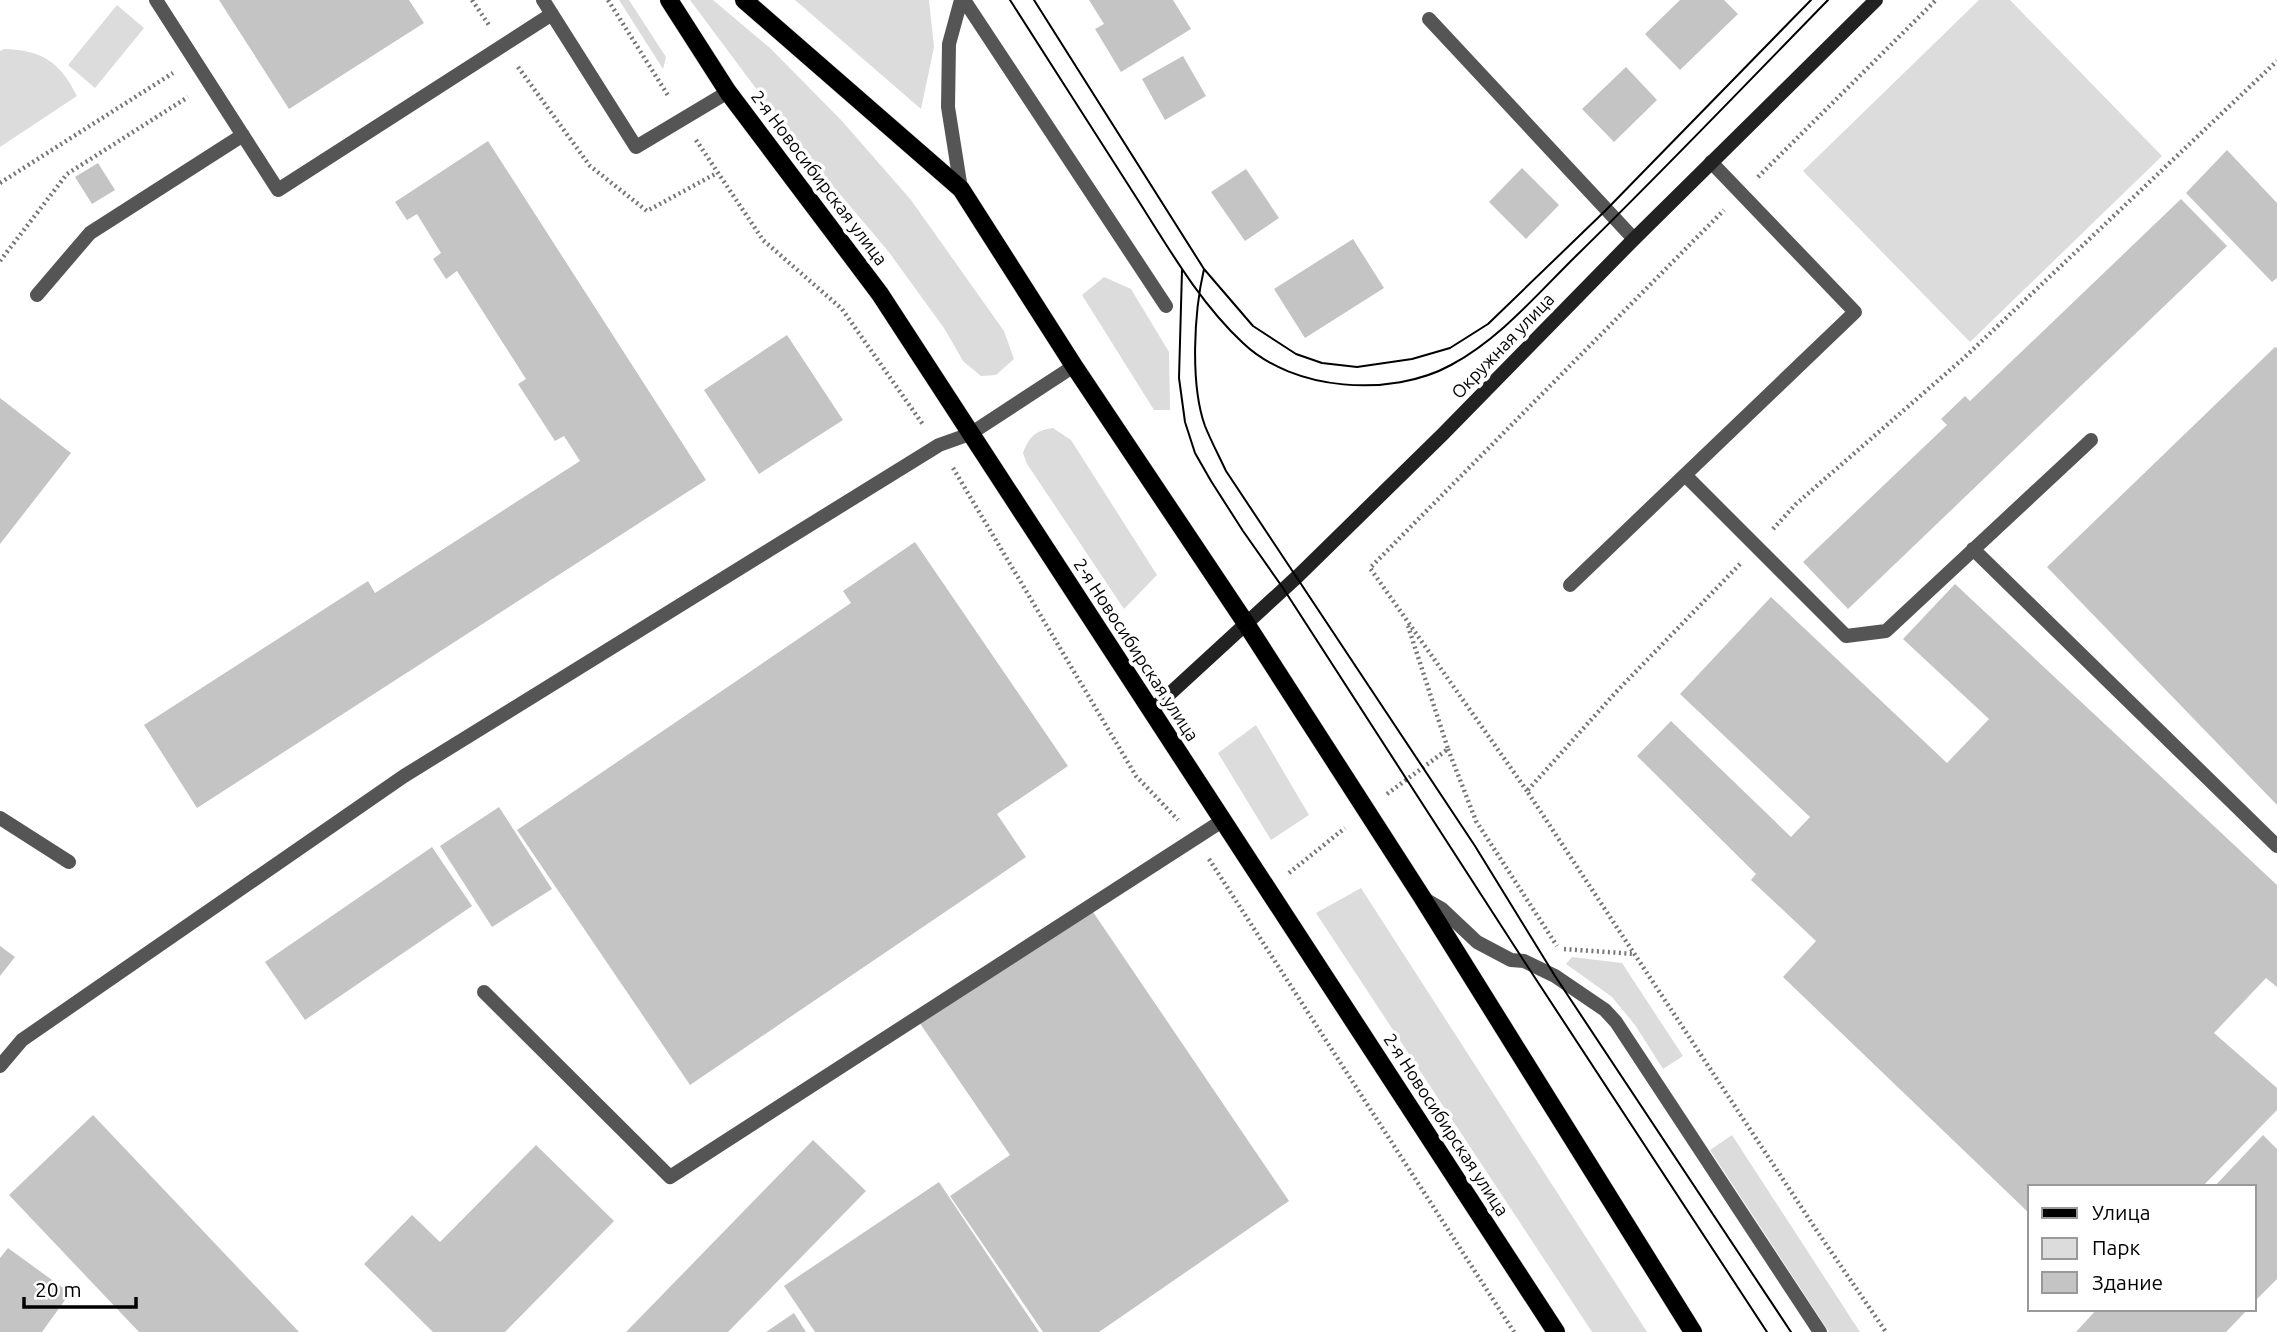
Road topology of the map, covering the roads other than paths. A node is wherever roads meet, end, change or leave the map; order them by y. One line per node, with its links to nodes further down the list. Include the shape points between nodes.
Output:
1 (156, 0): 10 (street)
2 (542, 0): 7 (street)
3 (669, 0): 9 (main road, 2-я Новосибирская улица)
4 (744, 0): 12 (main road)
5 (963, 0): 12 (street, via 949,44 948,107); 15 (street)
6 (1876, 0): 11 (main road, Окружная улица)
7 (552, 14): 9 (street, via 636,147); 10 (street, via 278,190)
8 (1429, 19): 13 (street)
9 (728, 92): 17 (main road, 2-я Новосибирская улица, via 880,294)
10 (243, 135): 14 (street, via 90,233)
11 (1711, 162): 13 (main road, Окружная улица); 19 (street, via 1855,312)
12 (961, 189): 16 (main road)
13 (1634, 239): 22 (main road, Окружная улица, via 1463,415)
14 (37, 295)
15 (1166, 306)
16 (1074, 366): 17 (street); 22 (main road)
17 (970, 433): 23 (main road, 2-я Новосибирская улица); 30 (street, via 939,445 404,776 22,1040)
18 (2091, 440): 20 (street)
19 (1685, 475): 20 (street, via 1846,636 1886,631); 21 (street)
20 (1973, 549): 26 (street)
21 (1570, 585)
22 (1245, 622): 23 (main road, Окружная улица); 28 (main road)
23 (1151, 711): 25 (main road, 2-я Новосибирская улица)
24 (0, 818): 27 (street)
25 (1222, 821): 29 (street, via 670,1177); 31 (main road, 2-я Новосибирская улица)
26 (2277, 846)
27 (69, 862)
28 (1422, 897): 32 (main road); 33 (street, via 1477,942 1555,976 1616,1022)
29 (484, 992)
30 (0, 1066)
31 (1556, 1332)
32 (1693, 1332)
33 (1819, 1332)

